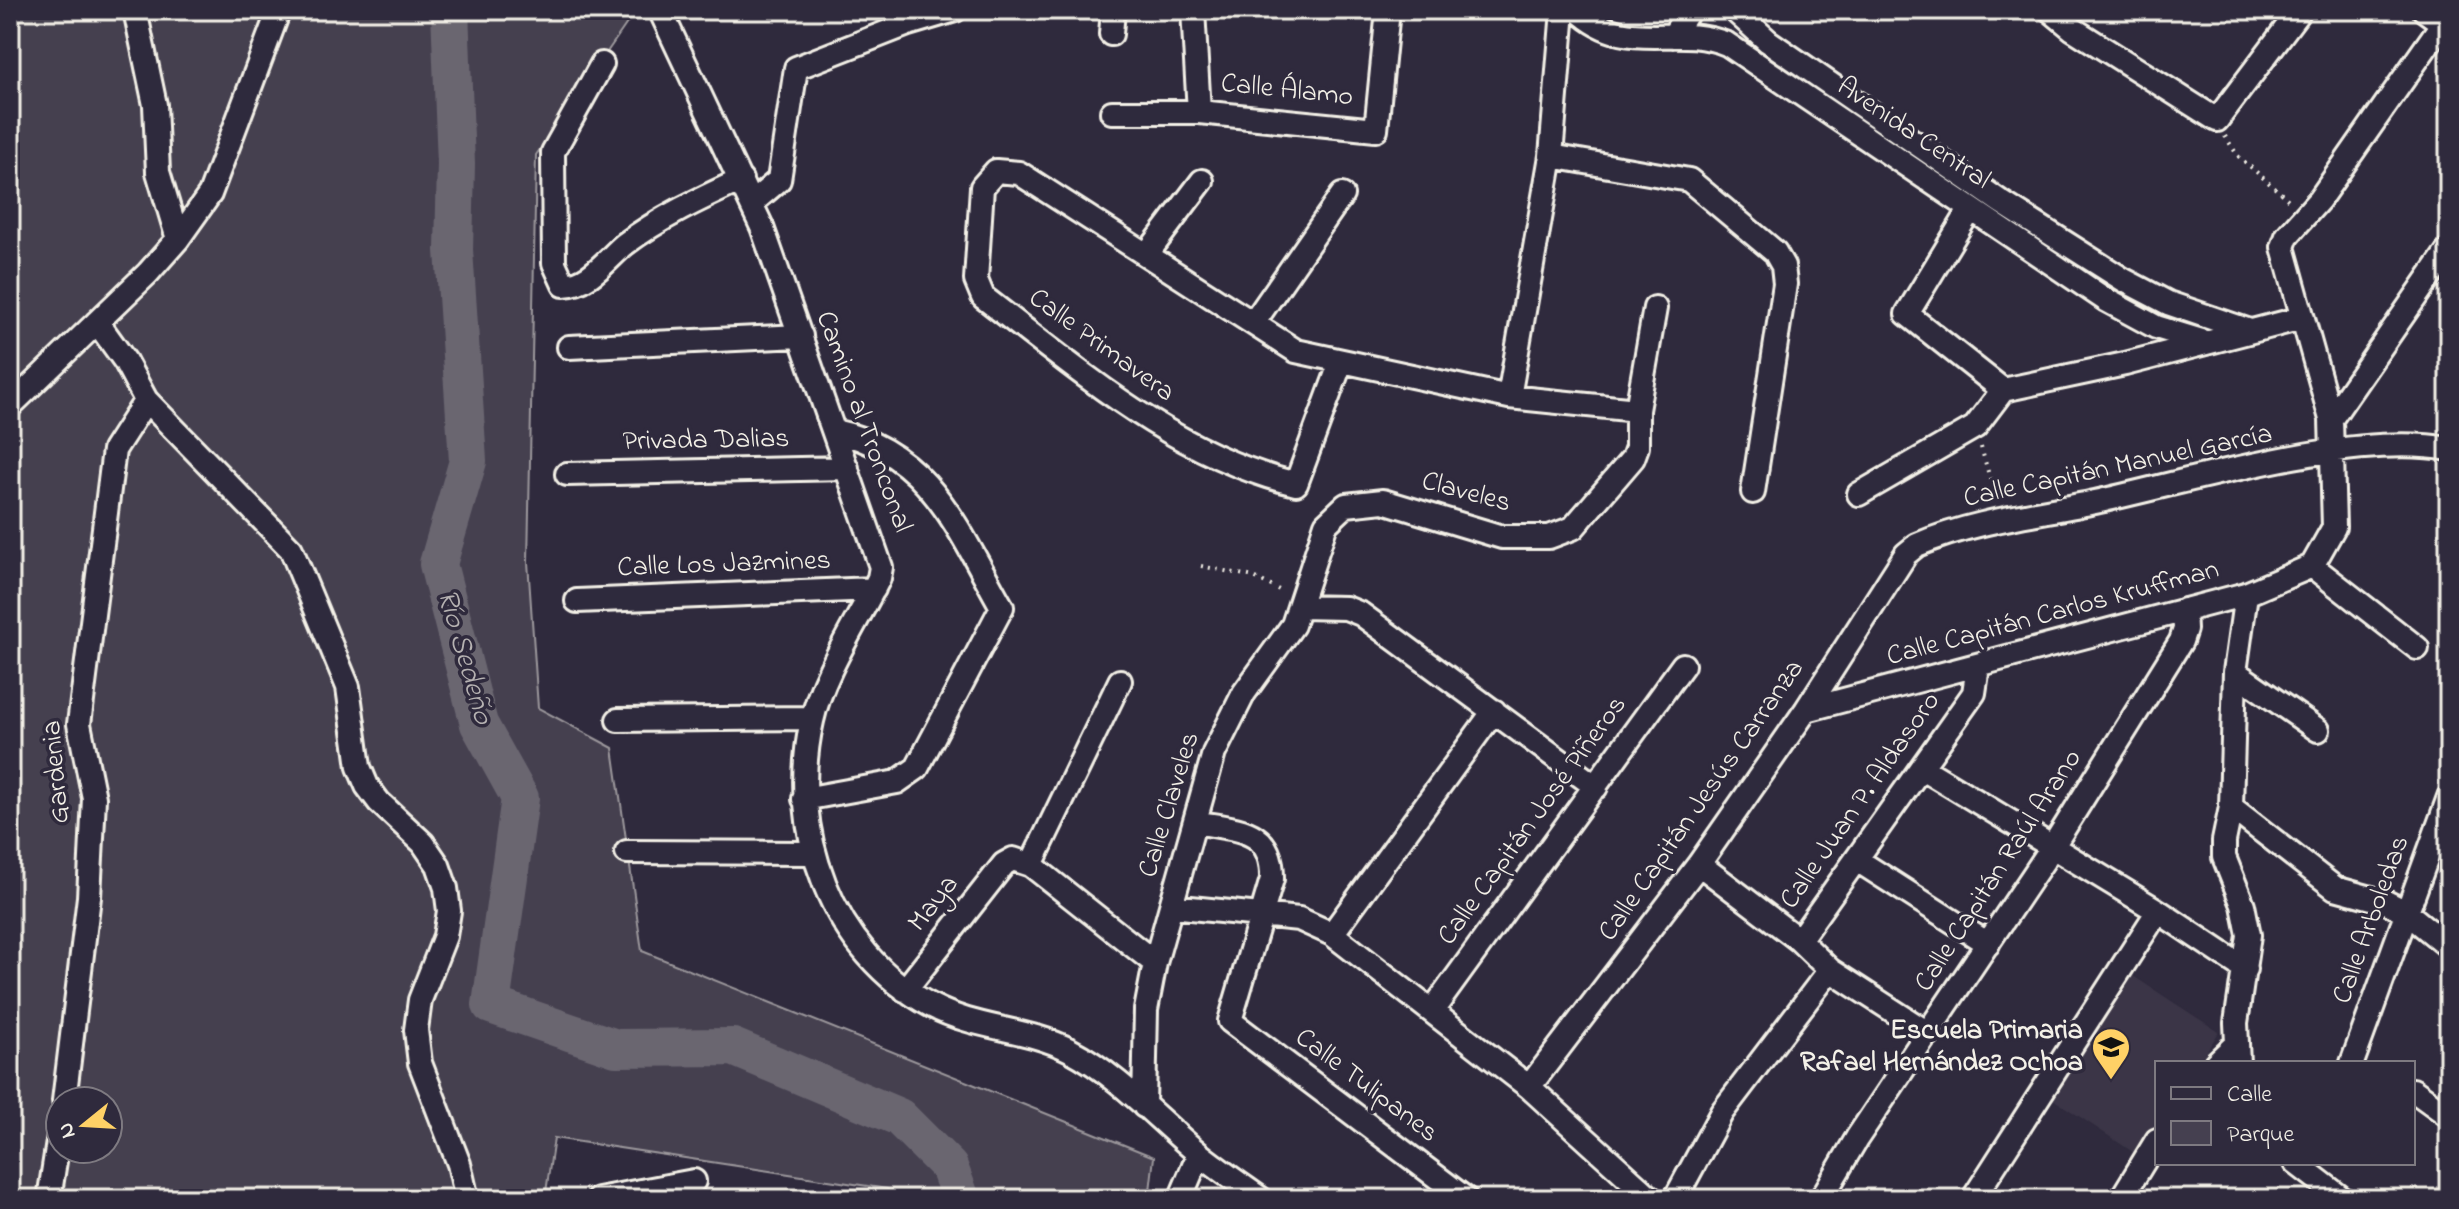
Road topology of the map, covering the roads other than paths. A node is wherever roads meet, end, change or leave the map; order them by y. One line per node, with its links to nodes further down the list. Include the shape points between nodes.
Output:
1 (135, 10): 27 (street, via 155,105 158,172)
2 (279, 10): 27 (street, via 210,194)
3 (660, 10): 22 (street, Camino al Tronconal)
4 (955, 10): 25 (street, via 796,68 779,180)
5 (1113, 10): 16 (street)
6 (1193, 10): 20 (street, Calle Álamo)
7 (1388, 10): 20 (street, Calle Álamo, via 1376,130)
8 (1563, 10): 21 (street)
9 (1578, 10): 17 (street, Avenida Central, via 1615,34)
10 (1689, 10): 17 (street)
11 (1734, 10): 34 (street, Avenida Central, via 1768,41 2124,280 2168,303)
12 (2050, 10): 13 (street, via 2217,120)
13 (2300, 10)
14 (2424, 10): 15 (street)
15 (2446, 19): 31 (street, via 2287,236 2283,247)
16 (1111, 34)
17 (1673, 36): 26 (street, Avenida Central, via 1695,35 1727,44)
18 (602, 64): 22 (street, via 553,152 554,263 564,285 583,281 625,244 680,208)
19 (1112, 112): 20 (street)
20 (1199, 112)
21 (1551, 156): 40 (street); 50 (street, via 1689,180 1775,252 1785,284)
22 (741, 180): 25 (street, Camino al Tronconal)
23 (1202, 181): 29 (street)
24 (1342, 195): 33 (street)
25 (752, 203): 35 (street, Camino al Tronconal)
26 (1970, 210): 36 (street, Avenida Central, via 2131,315); 39 (street, via 1907,314)
27 (178, 239): 32 (street)
28 (2449, 249): 44 (street)
29 (1147, 254): 33 (street); 38 (street, Calle Primavera, via 1019,173 996,171 982,187 978,289 983,297 1129,409 1238,468 1296,484)
30 (1655, 308): 43 (street, Claveles)
31 (2302, 318): 34 (street); 44 (street)
32 (97, 322): 41 (street); 42 (street)
33 (1254, 322): 38 (street, via 1296,351)
34 (2247, 330): 36 (street)
35 (801, 336): 37 (street); 45 (street, Camino al Tronconal)
36 (2205, 342): 39 (street)
37 (569, 347)
38 (1341, 362): 40 (street)
39 (2003, 390): 51 (street, via 1975,427)
40 (1509, 397): 43 (street)
41 (146, 400): 98 (street, Gardenia, via 114,450 79,724 94,798 89,897); 109 (street, via 291,549 348,687 359,767 367,786 438,865 449,911 420,1000 416,1030 420,1063)
42 (10, 406)
43 (1637, 410): 52 (street, Claveles, via 1633,458 1564,534 1502,537 1383,501)
44 (2331, 419): 47 (street)
45 (834, 431): 48 (street, Camino al Tronconal); 72 (street, via 884,447 928,484 1002,607 908,777)
46 (2449, 448): 47 (street, Calle Capitán Manuel García)
47 (2333, 450): 53 (street, Calle Capitán Manuel García); 54 (street, via 2334,527)
48 (847, 468): 49 (street, Privada Dalias); 55 (street, Camino al Tronconal, via 881,567)
49 (567, 474)
50 (1753, 492)
51 (1859, 494)
52 (1346, 505): 58 (street, Calle Claveles, via 1326,524)
53 (1917, 545): 65 (street, Calle Capitán Jesús Carranza, via 1906,554)
54 (2312, 566): 56 (street, Calle Capitán Carlos Kruffman); 60 (street)
55 (874, 589): 57 (street, Calle Los Jazmines); 67 (street, Camino al Tronconal)
56 (2246, 594): 59 (street, Calle Capitán Carlos Kruffman); 63 (street)
57 (577, 601)
58 (1300, 607): 66 (street, via 1346,608 1361,614); 75 (street, Calle Claveles, via 1229,719)
59 (2184, 610): 62 (street, Calle Capitán Carlos Kruffman); 76 (street, Calle Capitán Raúl Arano, via 2181,641)
60 (2417, 648)
61 (1683, 665): 71 (street, Calle Capitán José Piñeros)
62 (1978, 666): 65 (street, Calle Capitán Carlos Kruffman); 70 (street, Calle Juan P. Aldasoro, via 1974,693)
63 (2235, 672): 69 (street); 74 (street)
64 (1120, 681): 80 (street, Maya)
65 (1806, 710): 81 (street, Calle Capitán Jesús Carranza)
66 (1494, 711): 71 (street); 86 (street)
67 (812, 718): 68 (street); 72 (street, Camino al Tronconal)
68 (618, 720)
69 (2318, 730)
70 (1922, 768): 76 (street); 79 (street, Calle Juan P. Aldasoro)
71 (1596, 787): 94 (street, Calle Capitán José Piñeros)
72 (804, 799): 78 (street, Camino al Tronconal)
73 (2448, 804): 84 (street, Calle Arboledas)
74 (2231, 807): 84 (street, via 2335,888); 91 (street, via 2224,857 2247,920)
75 (1195, 822): 82 (street, Calle Claveles); 85 (street, via 1248,832 1268,850 1272,879)
76 (2053, 846): 83 (street); 88 (street, Calle Capitán Raúl Arano)
77 (627, 852): 78 (street)
78 (813, 853): 93 (street, Camino al Tronconal, via 854,942)
79 (1857, 860): 87 (street, Calle Juan P. Aldasoro); 88 (street)
80 (1022, 862): 90 (street); 93 (street, Maya, via 1004,864)
81 (1699, 864): 87 (street); 99 (street, Calle Capitán Jesús Carranza)
82 (1171, 906): 85 (street); 90 (street, Calle Claveles)
83 (2158, 911): 91 (street); 117 (street)
84 (2406, 912): 89 (street); 97 (street, Calle Arboledas)
85 (1261, 917): 86 (street, via 1299,919); 113 (street, Calle Tulipanes, via 1230,1021)
86 (1332, 934): 94 (street)
87 (1799, 940): 92 (street, Calle Juan P. Aldasoro)
88 (1988, 944): 95 (street, Calle Capitán Raúl Arano)
89 (2449, 947)
90 (1155, 963): 101 (street, Calle Claveles, via 1146,1010)
91 (2245, 969): 96 (street)
92 (1830, 970): 95 (street, Calle Juan P. Aldasoro); 115 (street, via 1722,1112)
93 (905, 990): 101 (street, Camino al Tronconal, via 949,1014 1067,1048)
94 (1432, 1011): 99 (street)
95 (1929, 1034): 116 (street, Calle Capitán Raúl Arano)
96 (2237, 1054)
97 (2362, 1059)
98 (66, 1085)
99 (1529, 1087): 114 (street)
100 (2415, 1091): 102 (street)
101 (1144, 1106): 104 (street, Camino al Tronconal)
102 (2449, 1116)
103 (2155, 1143): 118 (street)
104 (1199, 1154): 111 (street); 112 (street, Camino al Tronconal)
105 (54, 1165): 108 (street)
106 (2301, 1165): 119 (street)
107 (694, 1181): 110 (street)
108 (49, 1199)
109 (467, 1199)
110 (598, 1199)
111 (1180, 1199)
112 (1261, 1199)
113 (1466, 1199)
114 (1652, 1199)
115 (1675, 1199)
116 (1821, 1199)
117 (1973, 1199)
118 (2121, 1199)
119 (2343, 1199)

